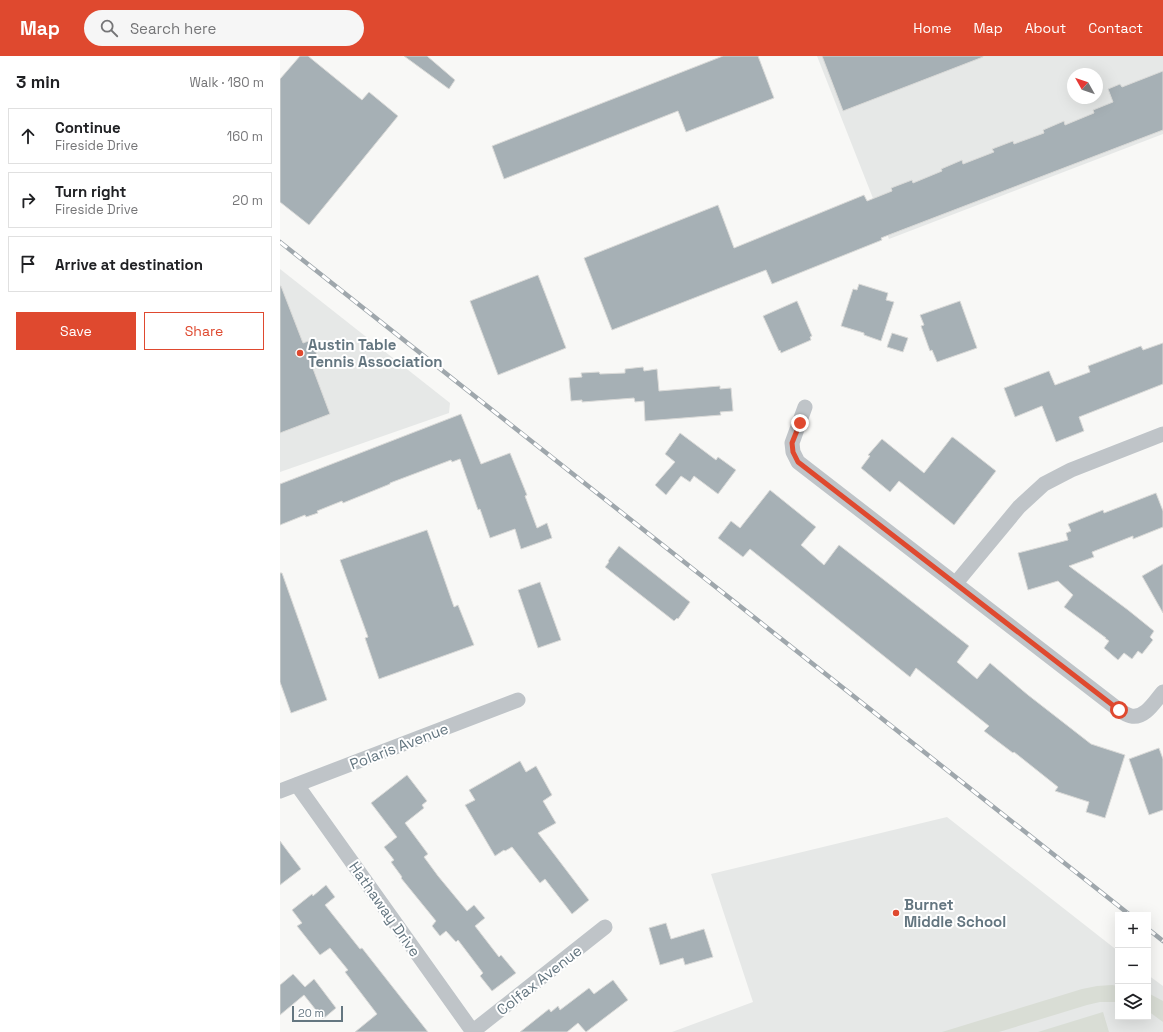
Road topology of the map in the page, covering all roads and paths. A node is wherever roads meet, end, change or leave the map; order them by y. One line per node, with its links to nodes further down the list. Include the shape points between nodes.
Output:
1 (805, 407): 3 (street, via 792,443 798,462)
2 (1163, 434): 3 (street, via 1071,470 1044,484 1019,506)
3 (956, 583): 4 (street, via 1119,710 1131,716 1143,714)
4 (1163, 692)
5 (518, 700): 6 (street, Polaris Avenue)
6 (297, 785): 7 (street, Polaris Avenue); 9 (street, Hathaway Drive)
7 (280, 792)
8 (605, 927): 9 (street, Colfax Avenue)
9 (472, 1032)

